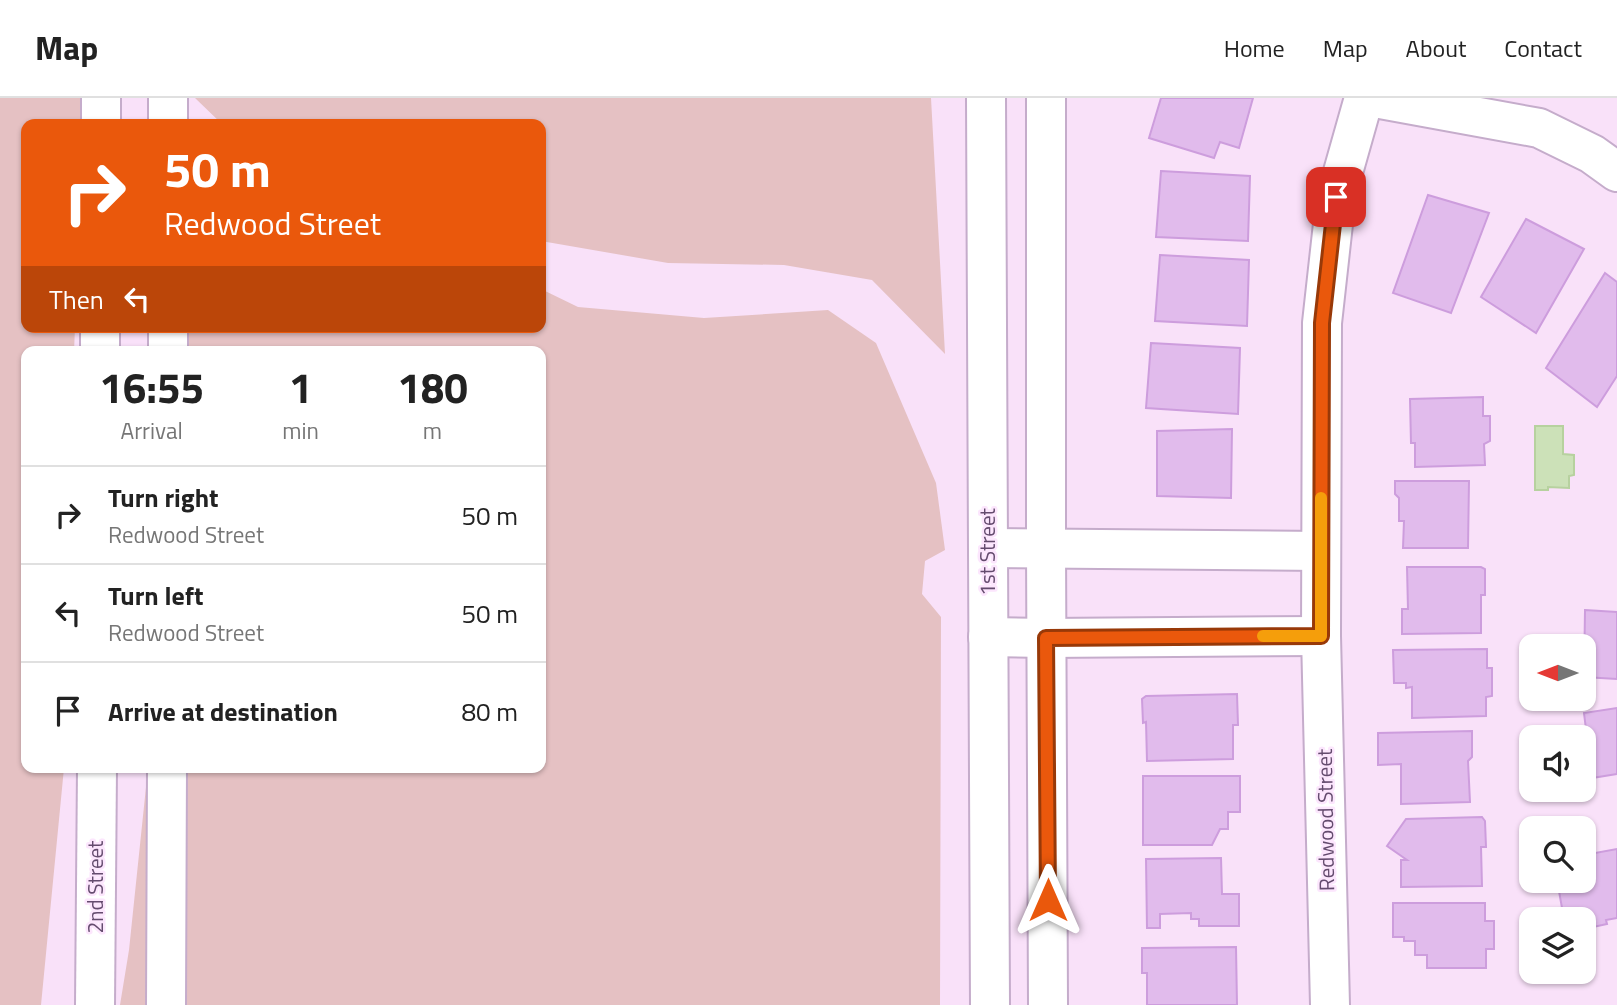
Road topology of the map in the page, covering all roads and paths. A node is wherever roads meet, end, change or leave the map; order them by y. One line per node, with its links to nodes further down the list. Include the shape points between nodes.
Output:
1 (101, 98): 7 (street)
2 (168, 98): 8 (street)
3 (986, 98): 10 (street, 1st Street)
4 (1046, 98): 11 (street)
5 (1364, 98): 12 (street, Redwood Street, via 1336,197 1322,323)
6 (1375, 98): 9 (street, via 1539,128)
7 (101, 119)
8 (168, 119)
9 (1617, 172)
10 (988, 548): 11 (street); 14 (street, 1st Street)
11 (1046, 548): 12 (street); 15 (street)
12 (1321, 551): 13 (street, Redwood Street)
13 (1321, 636): 15 (street); 22 (street, Redwood Street)
14 (988, 638): 15 (street); 20 (street, 1st Street)
15 (1046, 638): 21 (street)
16 (97, 773): 18 (street, 2nd Street)
17 (167, 773): 19 (street)
18 (95, 1005)
19 (166, 1005)
20 (990, 1005)
21 (1048, 1005)
22 (1330, 1005)

